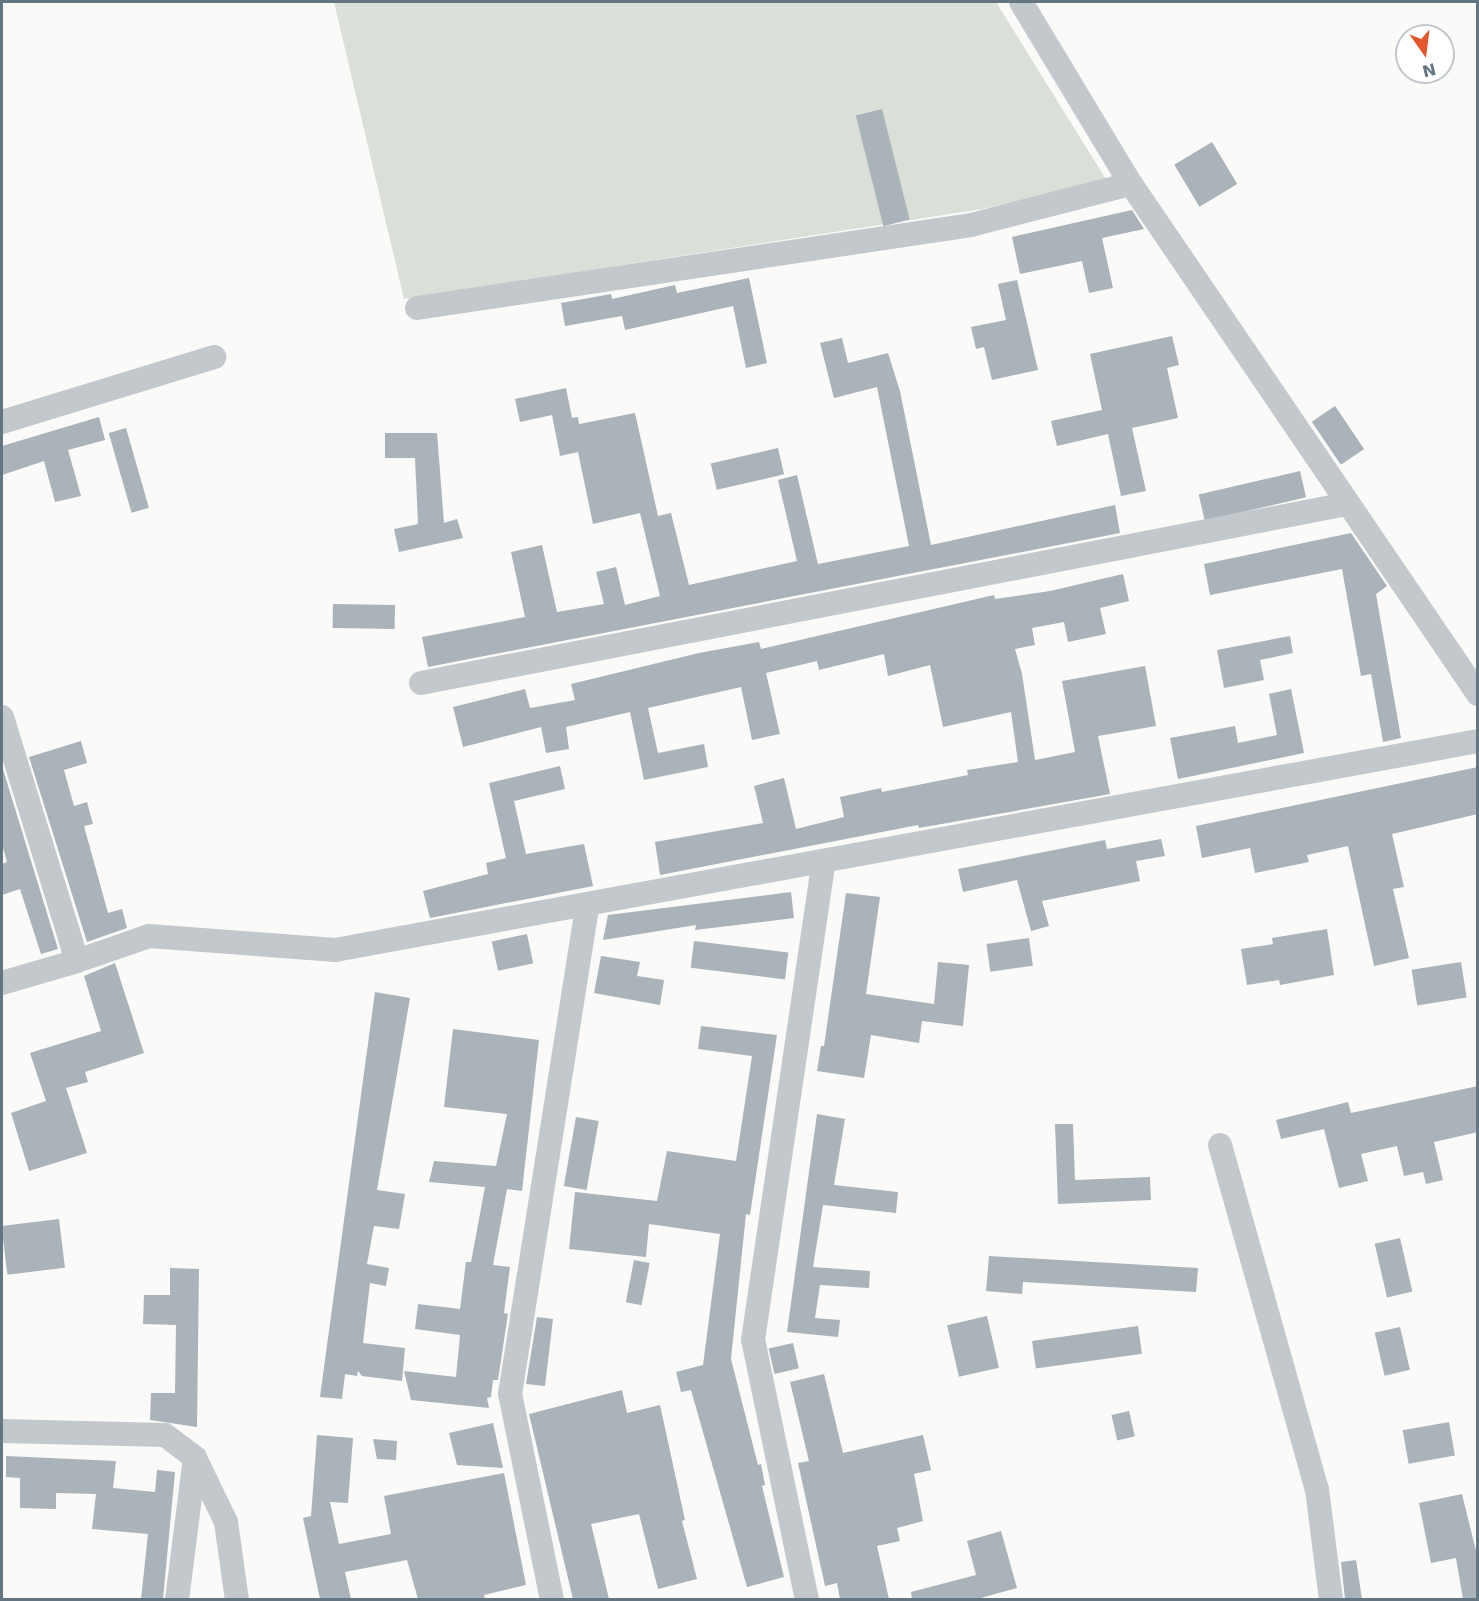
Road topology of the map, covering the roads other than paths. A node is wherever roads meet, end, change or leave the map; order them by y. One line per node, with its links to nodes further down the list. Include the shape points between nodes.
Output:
1 (1021, 2): 2 (street)
2 (1131, 184): 3 (street, via 971,225); 6 (street)
3 (417, 308)
4 (214, 357): 5 (street)
5 (2, 422)
6 (1347, 504): 7 (street); 8 (street)
7 (421, 683)
8 (1478, 694)
9 (2, 717): 13 (street)
10 (1478, 741): 11 (street)
11 (824, 861): 12 (street); 21 (street, via 753,1340)
12 (588, 904): 13 (street, via 335,950 149,936); 20 (street, via 510,1394)
13 (77, 961): 14 (street)
14 (2, 983)
15 (1220, 1145): 22 (street, via 1317,1489)
16 (2, 1431): 17 (street, via 165,1435)
17 (195, 1458): 18 (street); 19 (street, via 226,1522)
18 (177, 1599)
19 (237, 1599)
20 (552, 1599)
21 (807, 1599)
22 (1331, 1599)

